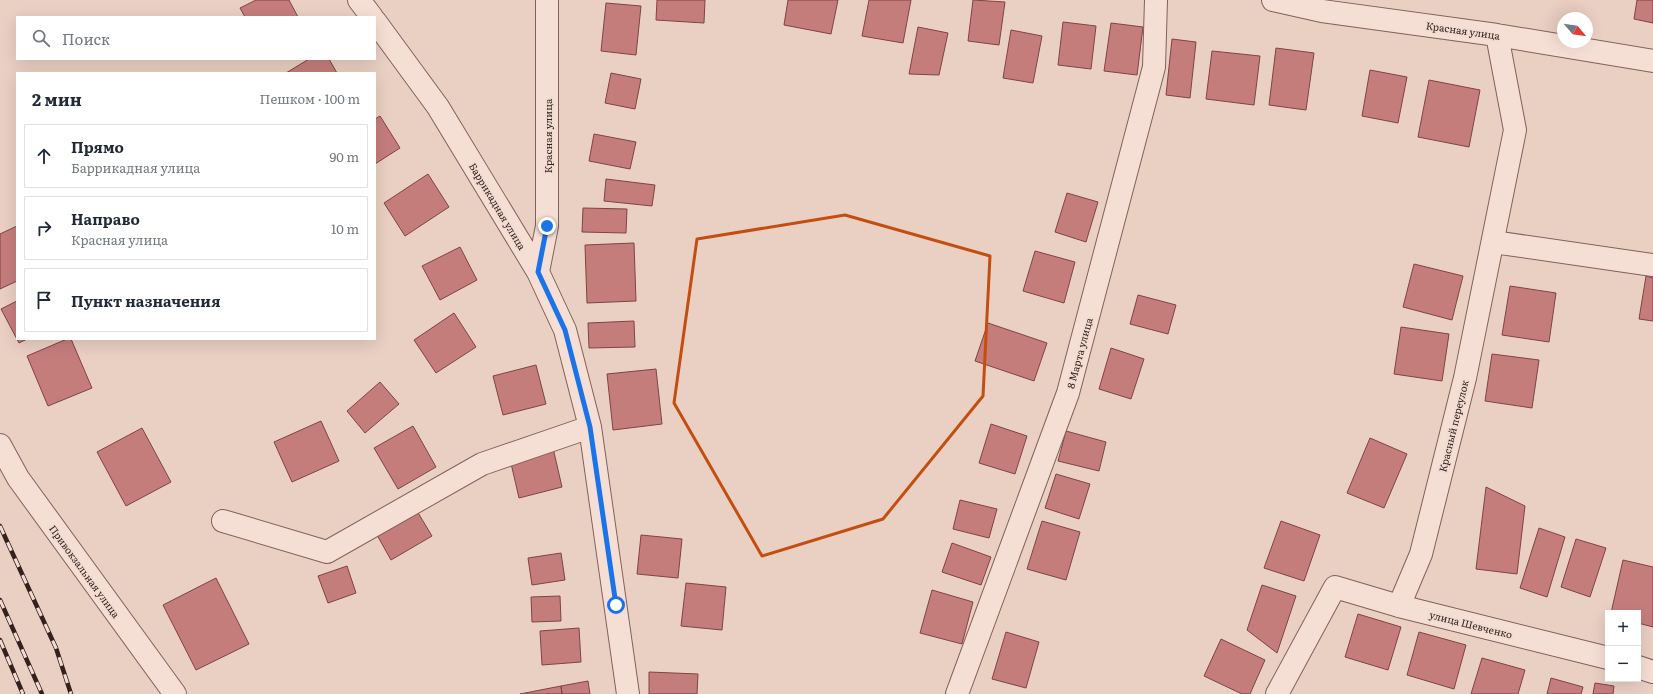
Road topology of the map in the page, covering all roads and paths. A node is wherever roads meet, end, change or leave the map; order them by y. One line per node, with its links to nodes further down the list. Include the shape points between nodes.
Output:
1 (359, 0): 5 (street)
2 (547, 0): 11 (street, Красная улица, via 547,226)
3 (1156, 0): 21 (street, 8 Марта улица, via 1154,67 1068,392)
4 (1273, 0): 7 (street, Красная улица, via 1322,12)
5 (371, 16)
6 (376, 22): 11 (street, Баррикадная улица, via 438,107)
7 (1497, 35): 8 (street, Красная улица); 9 (street, Красный переулок, via 1515,130)
8 (1653, 61)
9 (1492, 242): 10 (street); 15 (street, Красный переулок, via 1465,378 1421,554)
10 (1653, 265)
11 (538, 272): 12 (street, Баррикадная улица, via 565,330)
12 (590, 427): 14 (street, via 482,464 327,552); 20 (street, Баррикадная улица)
13 (0, 444): 19 (street, Привокзальная улица, via 18,478)
14 (223, 521)
15 (1399, 606): 16 (street, улица Шевченко); 22 (street, улица Шевченко, via 1335,587)
16 (1605, 657)
17 (1641, 668): 18 (street)
18 (1653, 672)
19 (175, 694)
20 (628, 694)
21 (957, 694)
22 (1277, 694)

